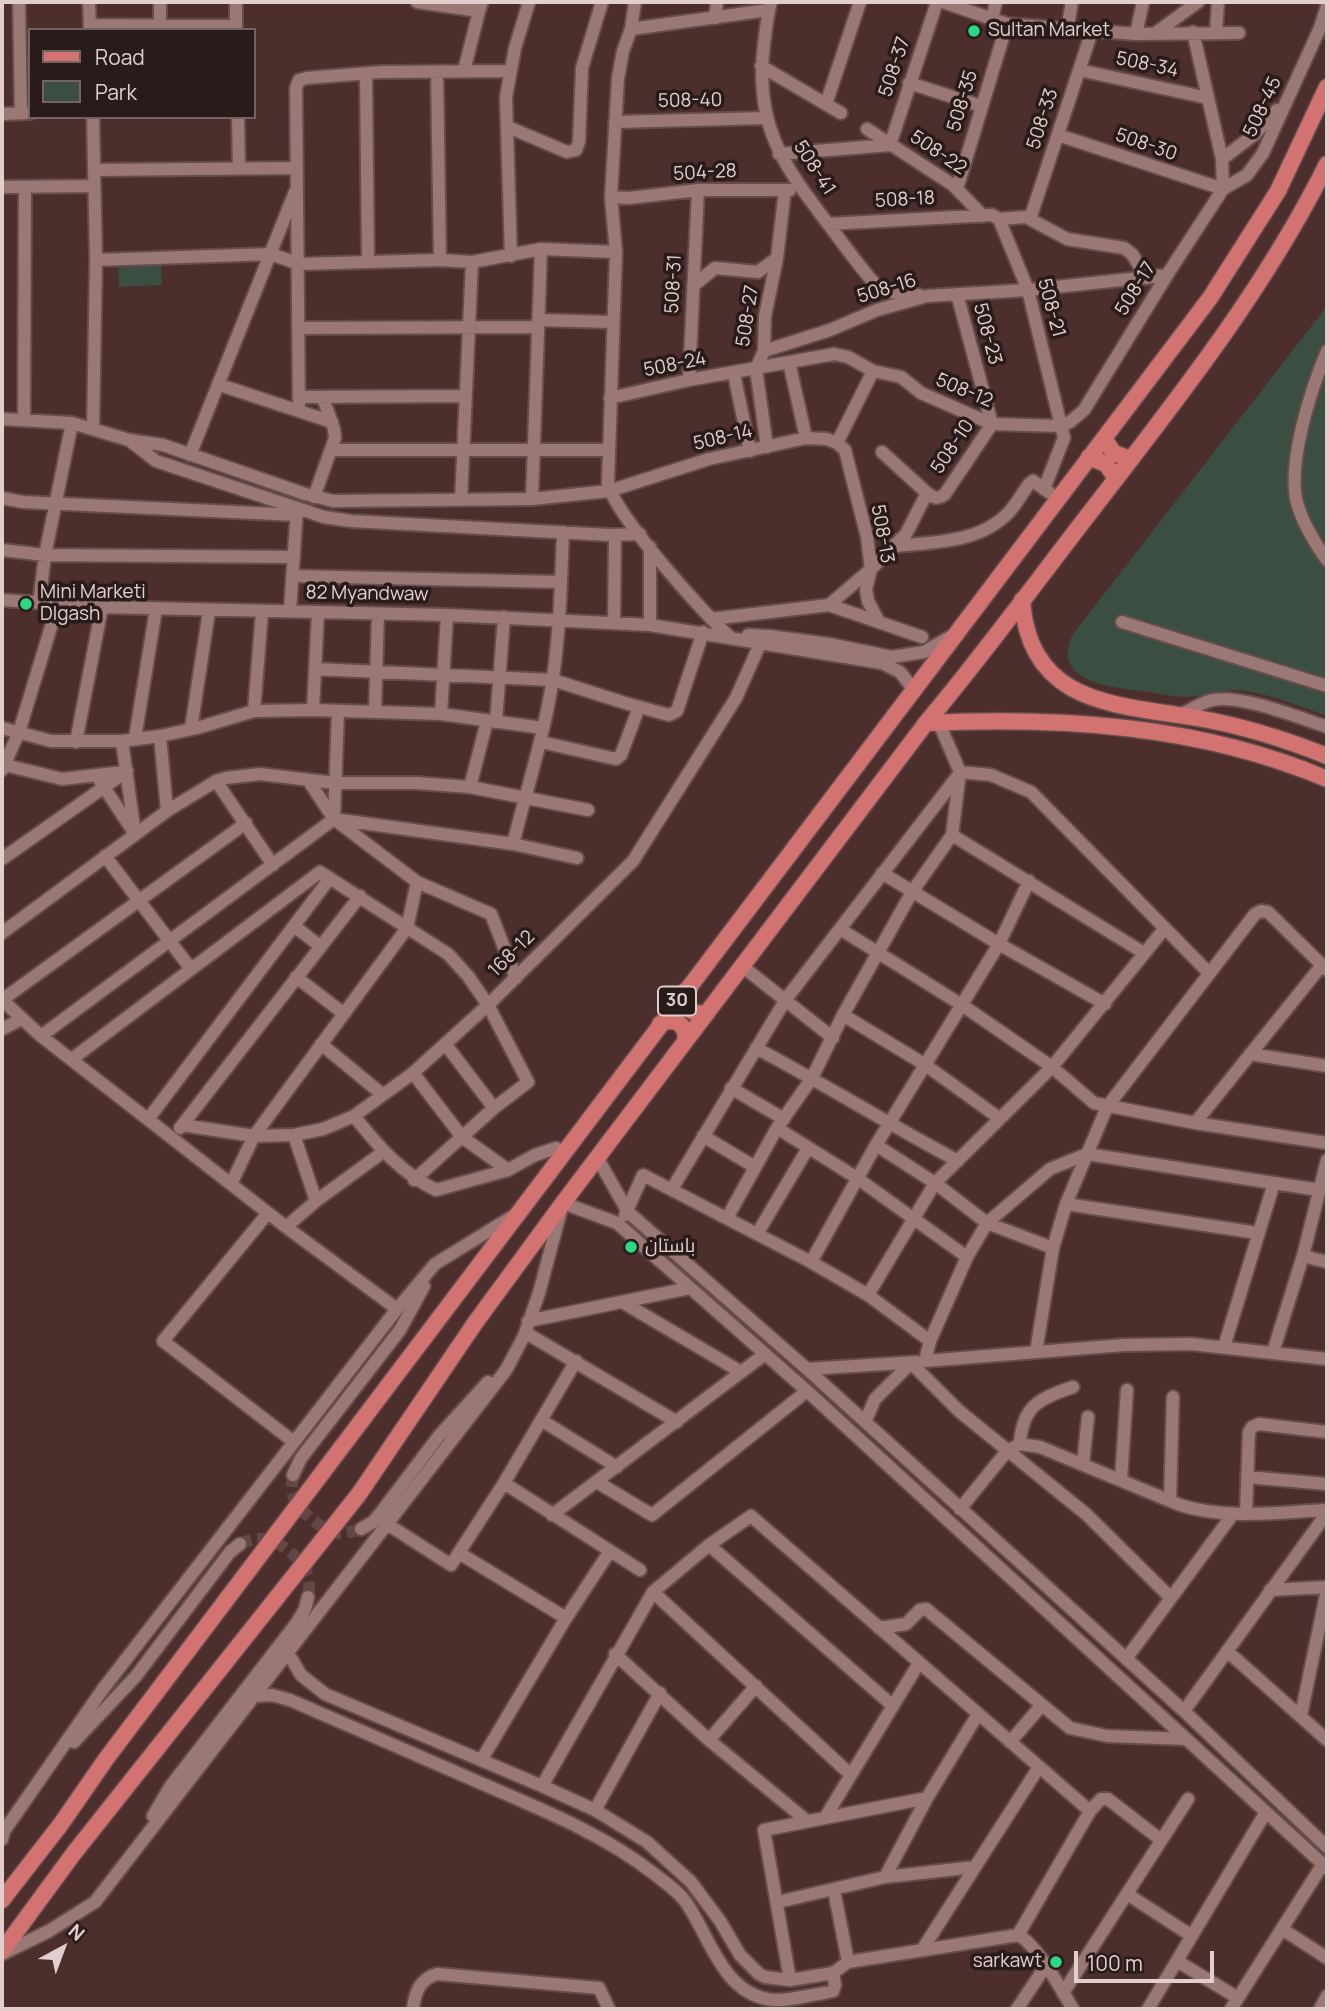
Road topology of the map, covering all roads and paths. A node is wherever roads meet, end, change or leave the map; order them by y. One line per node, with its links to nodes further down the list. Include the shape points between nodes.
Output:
1 (19, 2): 46 (street)
2 (89, 2): 24 (street)
3 (160, 2): 23 (street)
4 (236, 2): 25 (street)
5 (417, 2): 17 (street)
6 (529, 2): 37 (street)
7 (602, 2): 53 (street, via 582,68 576,150 567,152)
8 (635, 2): 26 (street)
9 (717, 2): 20 (street)
10 (860, 2): 44 (street)
11 (940, 2): 21 (street); 40 (street, 508-37)
12 (996, 2): 21 (street)
13 (1072, 2): 27 (street)
14 (1143, 2): 33 (street)
15 (1198, 2): 29 (street)
16 (1218, 2): 31 (street)
17 (480, 5): 36 (street)
18 (770, 6): 20 (street); 34 (street, 508-41)
19 (1327, 6): 42 (street, 508-45)
20 (715, 18): 26 (street)
21 (992, 19): 22 (street)
22 (1007, 24): 27 (street); 45 (street, 508-35)
23 (160, 26): 24 (street); 25 (street)
24 (90, 28)
25 (236, 28)
26 (631, 29): 52 (street, via 621,57)
27 (1067, 30): 28 (street)
28 (1092, 32): 33 (street); 35 (street, 508-33)
29 (1157, 32): 30 (street); 33 (street)
30 (1193, 32): 31 (street); 43 (street)
31 (1216, 32): 32 (street)
32 (1239, 33)
33 (1136, 34)
34 (761, 66): 44 (street); 49 (street, 508-41)
35 (1079, 70): 43 (street, 508-34); 55 (street, 508-33)
36 (464, 71): 37 (street); 38 (street)
37 (509, 71): 53 (street)
38 (437, 72): 39 (street); 83 (street)
39 (366, 74): 60 (street, via 299,80); 84 (street)
40 (909, 83): 45 (street); 56 (street, 508-37)
41 (1327, 87): 118 (main road, 30, via 1284,179 1244,248)
42 (1292, 90): 58 (street, via 1271,118); 69 (street, 508-45, via 1255,165)
43 (1208, 98): 58 (street)
44 (826, 104): 47 (street)
45 (981, 106): 68 (street, 508-35)
46 (25, 113): 48 (street)
47 (841, 113)
48 (2, 114)
49 (766, 118): 52 (street, 508-40); 57 (street, 508-41)
50 (93, 119): 62 (street)
51 (238, 119): 61 (street)
52 (615, 122): 72 (street)
53 (508, 127): 80 (street)
54 (867, 129): 56 (street, 508-22)
55 (1058, 135): 69 (street, 508-30); 75 (street, 508-33)
56 (890, 145): 57 (street); 68 (street, 508-22)
57 (779, 154): 67 (street, 508-41)
58 (1223, 159): 69 (street)
59 (1327, 164): 130 (main road, 30, via 1263,277)
60 (298, 168): 61 (street); 63 (street)
61 (239, 169): 62 (street)
62 (94, 170): 64 (street)
63 (298, 184): 79 (street); 86 (street)
64 (94, 186): 66 (street); 82 (street)
65 (2, 187): 66 (street)
66 (25, 187): 111 (street)
67 (801, 188): 71 (street, 504-28); 76 (street, 508-41)
68 (957, 189): 73 (street, 508-22)
69 (1223, 189): 87 (street, 508-17)
70 (698, 190): 71 (street, 504-28); 72 (street, 504-28); 89 (street, 508-31)
71 (785, 190): 81 (street, 508-27)
72 (611, 197): 78 (street)
73 (983, 216): 74 (street); 76 (street, 508-18)
74 (999, 219): 75 (street); 90 (street, 508-21)
75 (1030, 219): 88 (street, via 1067,239 1127,250)
76 (828, 224): 92 (street, 508-41, via 882,289)
77 (541, 249): 78 (street); 80 (street); 94 (street)
78 (616, 252): 93 (street)
79 (271, 254): 82 (street); 86 (street); 104 (street)
80 (510, 256): 85 (street)
81 (777, 258): 89 (street, via 758,272 715,268); 97 (street, 508-27, via 765,316)
82 (96, 260): 116 (street)
83 (440, 260): 84 (street); 85 (street)
84 (368, 261): 86 (street)
85 (472, 262): 96 (street)
86 (299, 264): 95 (street)
87 (1167, 275): 88 (street, 508-16); 115 (street, 508-17, via 1084,410)
88 (1147, 278): 90 (street, 508-16)
89 (693, 286): 103 (street, 508-31)
90 (1028, 290): 91 (street, 508-16); 115 (street, 508-21)
91 (957, 294): 92 (street, 508-16); 114 (street, 508-23)
92 (927, 296): 97 (street, 508-16)
93 (613, 322): 94 (street); 108 (street)
94 (538, 323): 96 (street); 124 (street)
95 (298, 328): 96 (street); 106 (street)
96 (467, 329): 105 (street)
97 (764, 351): 100 (street, 508-27)
98 (1327, 351): 152 (street, via 1304,420 1296,478 1304,524)
99 (789, 362): 100 (street, 508-24); 101 (street, 508-12, via 834,354 848,356); 117 (street)
100 (757, 369): 102 (street, 508-24); 121 (street, 508-27)
101 (873, 371): 114 (street, 508-12, via 901,377 921,393); 120 (street)
102 (734, 374): 103 (street, 508-24); 126 (street)
103 (689, 380): 108 (street, 508-24)
104 (220, 385): 109 (street); 128 (street)
105 (465, 396): 107 (street); 122 (street)
106 (300, 397): 107 (street); 109 (street)
107 (323, 398): 112 (street)
108 (610, 398): 125 (street)
109 (299, 411): 112 (street)
110 (2, 419): 111 (street)
111 (24, 420): 113 (street)
112 (332, 422): 123 (street, via 335,438)
113 (72, 423): 116 (street); 141 (street)
114 (992, 424): 115 (street, 508-12); 134 (street, 508-10, via 944,494 934,498)
115 (1061, 426): 132 (street, via 1064,438)
116 (93, 429): 119 (street)
117 (806, 438): 120 (street, 508-14); 121 (street, 508-14)
118 (1104, 439): 129 (main road, 30); 130 (main road, via 1114,453)
119 (129, 440): 128 (street, 508-14); 142 (street, via 156,461)
120 (841, 446): 153 (street, 508-13, via 867,537)
121 (767, 447): 126 (street, 508-14)
122 (463, 448): 123 (street); 124 (street); 139 (street)
123 (331, 450): 135 (street)
124 (533, 450): 125 (street); 137 (street)
125 (608, 450): 133 (street)
126 (750, 451): 133 (street, 508-14)
127 (882, 452): 134 (street, 508-10)
128 (190, 455): 135 (street, 508-14)
129 (1089, 457): 131 (main road, via 1106,464); 138 (main road, 30)
130 (1130, 459): 131 (main road, 30)
131 (1116, 478): 156 (main road, 30)
132 (1044, 489): 138 (street); 147 (street, via 1033,481 1009,512 984,531 962,539)
133 (609, 491): 137 (street, 508-14); 145 (street)
134 (927, 493): 147 (street)
135 (314, 497): 140 (street, 508-14)
136 (2, 498): 141 (street)
137 (532, 499): 139 (street, 508-14)
138 (1058, 499): 176 (main road, 30)
139 (461, 500): 140 (street, 508-14)
140 (340, 501): 143 (street)
141 (55, 503): 142 (street); 150 (street)
142 (297, 511): 143 (street); 151 (street)
143 (339, 519): 144 (street)
144 (563, 532): 146 (street); 155 (street)
145 (640, 534): 146 (street); 148 (street)
146 (615, 535): 174 (street)
147 (896, 546): 153 (street)
148 (650, 547): 170 (street); 175 (street)
149 (2, 550): 150 (street)
150 (45, 555): 151 (street); 157 (street)
151 (294, 557): 154 (street)
152 (1327, 560)
153 (871, 569): 160 (street); 172 (street, 508-13, via 866,589)
154 (292, 576): 155 (street); 164 (street)
155 (561, 582): 171 (street)
156 (1022, 600): 194 (main road, via 1030,640 1042,664 1060,682 1096,700); 196 (main road, 30)
157 (39, 603): 158 (street, 82 Myandwaw); 159 (street, 82 Myandwaw)
158 (3, 604)
159 (58, 604): 161 (street, 82 Myandwaw); 200 (street)
160 (829, 605): 170 (street); 172 (street)
161 (102, 607): 162 (street, 82 Myandwaw); 204 (street)
162 (156, 609): 163 (street, 82 Myandwaw); 203 (street)
163 (209, 611): 165 (street, 82 Myandwaw); 199 (street)
164 (290, 611): 165 (street, 82 Myandwaw); 166 (street, 82 Myandwaw)
165 (262, 612): 190 (street)
166 (318, 612): 167 (street, 82 Myandwaw); 181 (street)
167 (378, 614): 168 (street, 82 Myandwaw); 182 (street)
168 (447, 615): 169 (street, 82 Myandwaw); 183 (street)
169 (504, 617): 171 (street, 82 Myandwaw); 184 (street)
170 (711, 619): 178 (street)
171 (561, 620): 174 (street, 82 Myandwaw); 185 (street)
172 (879, 622): 179 (street)
173 (1122, 622): 186 (street)
174 (614, 623): 175 (street, 82 Myandwaw)
175 (650, 625): 177 (street, 82 Myandwaw)
176 (961, 630): 178 (street, via 934,648 903,657 769,636); 187 (main road, 30)
177 (703, 632): 178 (street, 82 Myandwaw); 188 (street, via 677,710 669,715)
178 (731, 637): 180 (street)
179 (922, 637)
180 (760, 644): 187 (street, via 888,665 905,676); 249 (street, 168-12, via 736,698 633,862)
181 (315, 669): 182 (street); 189 (street)
182 (377, 672): 183 (street); 192 (street)
183 (443, 675): 184 (street); 193 (street)
184 (499, 677): 185 (street); 195 (street)
185 (553, 680): 188 (street); 201 (street)
186 (1327, 685)
187 (914, 690): 250 (main road, 30)
188 (639, 708): 201 (street, via 616,759)
189 (313, 710): 190 (street); 191 (street)
190 (254, 711): 199 (street)
191 (338, 711): 192 (street); 213 (street)
192 (375, 712): 193 (street)
193 (441, 714): 195 (street)
194 (1179, 716): 198 (street, via 1211,700 1234,701); 205 (main road, via 1256,732)
195 (491, 722): 201 (street); 214 (street)
196 (932, 723): 208 (street); 209 (main road, via 1042,721 1138,729 1229,746); 244 (main road, 30)
197 (2, 727): 200 (street)
198 (1327, 727)
199 (191, 729): 202 (street)
200 (19, 732): 204 (street); 206 (street)
201 (542, 735): 215 (street)
202 (160, 736): 203 (street); 217 (street)
203 (128, 739): 204 (street); 207 (street)
204 (76, 742)
205 (1327, 756)
206 (3, 768): 212 (street)
207 (127, 771): 212 (street); 220 (street)
208 (960, 772): 221 (street); 227 (street); 236 (street, via 991,775 1031,792)
209 (1327, 779)
210 (309, 780): 211 (street, via 260,774); 213 (street); 218 (street)
211 (216, 781): 217 (street); 219 (street)
212 (100, 782): 220 (street); 225 (street)
213 (335, 783): 214 (street); 218 (street)
214 (470, 787): 215 (street)
215 (525, 797): 216 (street); 222 (street)
216 (588, 810)
217 (167, 811): 220 (street)
218 (334, 819): 222 (street); 226 (street); 230 (street)
219 (246, 823): 226 (street); 233 (street)
220 (135, 834): 223 (street)
221 (952, 835): 229 (street); 231 (street)
222 (513, 844): 224 (street)
223 (105, 856): 233 (street); 238 (street)
224 (577, 858)
225 (2, 859)
226 (272, 865): 239 (street)
227 (882, 873): 231 (street); 237 (street)
228 (330, 878): 232 (street); 234 (street); 246 (street, via 320,872)
229 (1030, 881): 240 (street); 242 (street)
230 (417, 882): 235 (street); 249 (street, via 491,914)
231 (912, 892): 240 (street); 243 (street)
232 (360, 896): 235 (street); 241 (street)
233 (139, 901): 239 (street); 252 (street)
234 (294, 926): 241 (street); 280 (street)
235 (407, 928): 254 (street, via 448,954); 256 (street)
236 (1165, 928): 242 (street); 247 (street)
237 (840, 929): 243 (street); 251 (street)
238 (2, 933)
239 (169, 941): 246 (street); 262 (street)
240 (999, 944): 253 (street); 255 (street)
241 (320, 946): 248 (street)
242 (1144, 953): 253 (street)
243 (877, 954): 255 (street); 258 (street)
244 (742, 966): 251 (street); 257 (main road, 30)
245 (1324, 967): 247 (street, via 1268,912 1261,911); 268 (street)
246 (191, 969): 269 (street)
247 (1209, 973): 277 (street)
248 (296, 977): 256 (street); 285 (street)
249 (516, 978): 254 (street, 168-12)
250 (685, 991): 257 (main road, via 687,1008); 260 (main road, 30)
251 (786, 999): 263 (street); 267 (street)
252 (2, 1000): 259 (street)
253 (1105, 1004): 272 (street)
254 (488, 1005): 266 (street, 168-12); 278 (street, via 528,1082)
255 (962, 1005): 270 (street); 272 (street)
256 (343, 1013): 265 (street)
257 (707, 1013): 264 (main road, 30)
258 (843, 1015): 263 (street); 270 (street)
259 (22, 1019): 261 (street); 262 (street)
260 (660, 1024): 264 (main road, via 680,1023); 295 (main road, 30)
261 (2, 1029)
262 (41, 1036): 269 (street)
263 (833, 1038): 274 (street)
264 (685, 1042): 297 (main road, 30)
265 (321, 1044): 276 (street); 287 (street)
266 (446, 1045): 273 (street, 168-12); 278 (street)
267 (756, 1048): 274 (street); 275 (street)
268 (1250, 1054): 271 (street); 282 (street)
269 (72, 1059): 280 (street)
270 (924, 1064): 281 (street); 284 (street)
271 (1327, 1066)
272 (1052, 1067): 277 (street, via 1094,1103); 281 (street)
273 (413, 1073): 276 (street, 168-12); 290 (street)
274 (812, 1078): 283 (street); 284 (street)
275 (731, 1088): 283 (street); 288 (street)
276 (383, 1095): 279 (street, 168-12)
277 (1107, 1107): 282 (street); 296 (street)
278 (494, 1108): 290 (street)
279 (354, 1116): 286 (street, 168-12); 294 (street)
280 (149, 1118): 289 (street)
281 (999, 1118): 299 (street)
282 (1195, 1123): 291 (street)
283 (781, 1124): 293 (street); 300 (street)
284 (888, 1124): 292 (street); 299 (street)
285 (182, 1125): 287 (street, 168-12); 289 (street)
286 (294, 1135): 287 (street, 168-12); 309 (street)
287 (254, 1136): 306 (street)
288 (703, 1136): 300 (street); 307 (street)
289 (173, 1137): 306 (street)
290 (462, 1137): 301 (street); 303 (street)
291 (1327, 1143)
292 (876, 1144): 302 (street); 304 (street)
293 (808, 1148): 302 (street); 321 (street)
294 (383, 1152): 303 (street); 309 (street)
295 (562, 1153): 301 (street, via 556,1148); 314 (main road, 30)
296 (1087, 1154): 305 (street); 311 (street); 318 (street, via 1051,1170)
297 (598, 1159): 310 (main road, 30); 312 (street)
298 (1327, 1160): 308 (street)
299 (958, 1161): 304 (street)
300 (755, 1167): 315 (street)
301 (508, 1170): 303 (street, via 436,1190)
302 (857, 1178): 316 (street); 325 (street)
303 (414, 1180)
304 (935, 1183): 316 (street); 318 (street)
305 (1274, 1183): 308 (street); 320 (street)
306 (231, 1184): 313 (street)
307 (672, 1189): 312 (street, via 643,1175); 315 (street)
308 (1319, 1190): 323 (street)
309 (316, 1201): 319 (street)
310 (563, 1203): 317 (street); 332 (street); 435 (main road, 30, via 359,1494 74,1853)
311 (1066, 1204): 320 (street); 322 (street)
312 (628, 1212): 317 (street); 342 (street)
313 (268, 1213): 319 (street); 353 (street, via 163,1341)
314 (516, 1214): 327 (street); 428 (main road, 30)
315 (727, 1218): 321 (street)
316 (914, 1218): 324 (street); 329 (street)
317 (617, 1223): 328 (street)
318 (987, 1223): 322 (street); 324 (street)
319 (286, 1227): 331 (street)
320 (1258, 1233): 334 (street)
321 (757, 1234): 325 (street)
322 (1053, 1248): 336 (street)
323 (1303, 1256): 326 (street); 337 (street)
324 (967, 1257): 333 (street)
325 (811, 1262): 329 (street)
326 (1327, 1262)
327 (435, 1264): 331 (street); 358 (street, via 400,1330 301,1458)
328 (690, 1288): 330 (street); 338 (street)
329 (868, 1295): 333 (street)
330 (624, 1303): 332 (street); 343 (street)
331 (397, 1309): 353 (street)
332 (527, 1327): 335 (street); 340 (street)
333 (930, 1340): 341 (street)
334 (1224, 1347): 336 (street, via 1124,1345); 337 (street)
335 (518, 1349): 369 (street); 370 (street, via 438,1437 373,1522)
336 (1036, 1352): 341 (street)
337 (1273, 1352): 339 (street)
338 (765, 1354): 343 (street); 346 (street)
339 (1327, 1359)
340 (576, 1361): 349 (street); 350 (street)
341 (918, 1362): 342 (street); 351 (street, via 874,1399); 355 (street, via 960,1411)
342 (807, 1369): 351 (street)
343 (741, 1372): 350 (street)
344 (1073, 1387): 354 (street, via 1044,1396 1029,1411 1020,1426)
345 (1127, 1390): 360 (street)
346 (807, 1391): 361 (street, via 652,1515); 382 (street)
347 (1173, 1397): 364 (street)
348 (1088, 1417): 356 (street)
349 (541, 1420): 357 (street); 362 (street)
350 (677, 1422): 357 (street)
351 (865, 1422): 365 (street)
352 (1327, 1432): 359 (street, via 1254,1425 1249,1432)
353 (294, 1442): 406 (street, via 103,1689)
354 (1020, 1444): 355 (street); 356 (street)
355 (1007, 1451): 365 (street); 381 (street, via 1086,1514)
356 (1083, 1464): 360 (street)
357 (617, 1467): 361 (street)
358 (293, 1475)
359 (1247, 1477): 363 (street); 367 (street)
360 (1121, 1480): 364 (street)
361 (597, 1482): 368 (street)
362 (504, 1483): 368 (street); 374 (street)
363 (1327, 1484)
364 (1170, 1500): 367 (street, via 1201,1511)
365 (960, 1509): 379 (street)
366 (1327, 1512): 367 (street); 377 (street)
367 (1240, 1514): 381 (street)
368 (552, 1515): 373 (street)
369 (387, 1524): 374 (street, via 451,1565); 386 (street)
370 (361, 1529)
371 (240, 1544): 406 (street, via 136,1676)
372 (709, 1545): 378 (street); 384 (street, via 751,1516); 394 (street)
373 (610, 1551): 375 (street); 383 (street)
374 (458, 1553): 383 (street)
375 (640, 1570)
376 (1327, 1589): 377 (street); 397 (street)
377 (1270, 1590): 385 (street)
378 (653, 1592): 387 (street); 390 (street)
379 (1054, 1594): 382 (street); 388 (street)
380 (308, 1597): 421 (street, via 296,1624 170,1787)
381 (1171, 1598): 388 (street)
382 (1044, 1608): 399 (street)
383 (566, 1618): 404 (street)
384 (879, 1628): 389 (street); 393 (street, via 906,1624 926,1609)
385 (1227, 1651): 395 (street); 397 (street)
386 (288, 1653): 392 (street); 398 (street, via 301,1675 324,1694)
387 (615, 1654): 391 (street); 408 (street)
388 (1126, 1659): 395 (street)
389 (919, 1662): 394 (street); 396 (street)
390 (756, 1686): 400 (street); 407 (street)
391 (660, 1693): 400 (street); 411 (street)
392 (255, 1696): 403 (street, via 290,1700); 421 (street)
393 (1042, 1705): 399 (street, via 1064,1724 1084,1732); 402 (street)
394 (893, 1706): 407 (street)
395 (1184, 1711): 416 (street)
396 (978, 1714): 402 (street); 409 (street)
397 (1301, 1715): 401 (street)
398 (414, 1731): 403 (street); 404 (street)
399 (1186, 1738): 413 (street)
400 (709, 1740): 415 (street)
401 (1327, 1740)
402 (1010, 1742): 405 (street)
403 (404, 1750): 430 (street, via 602,1839 651,1871 683,1898)
404 (482, 1759): 408 (street)
405 (1039, 1767): 412 (street); 423 (street)
406 (46, 1772): 418 (street)
407 (851, 1775): 414 (street)
408 (542, 1786): 411 (street)
409 (928, 1798): 414 (street); 424 (street)
410 (1188, 1799): 419 (street)
411 (595, 1810): 427 (street, via 648,1842)
412 (1090, 1811): 419 (street, via 1101,1799 1108,1799); 432 (street)
413 (1266, 1812): 417 (street); 433 (street)
414 (826, 1816): 415 (street)
415 (807, 1821): 429 (street, via 764,1830)
416 (1304, 1825): 417 (street); 420 (street)
417 (1294, 1837): 422 (street)
418 (2, 1839)
419 (1161, 1840): 426 (street)
420 (1327, 1847)
421 (124, 1865): 435 (street, via 95,1902)
422 (1325, 1866): 431 (street)
423 (975, 1867): 424 (street); 434 (street)
424 (885, 1877): 425 (street)
425 (834, 1890): 429 (street); 438 (street)
426 (1127, 1894): 433 (street); 442 (street)
427 (704, 1899): 430 (street); 441 (street, via 753,1970 765,1977)
428 (2, 1900)
429 (778, 1902): 441 (street)
430 (690, 1910): 440 (street, via 728,1974 746,1992 769,2000 824,1993 833,1991)
431 (1282, 1929): 436 (street); 444 (street)
432 (1018, 1935): 434 (street); 439 (street, via 1027,1939)
433 (1192, 1936): 437 (street)
434 (922, 1950): 438 (street)
435 (2, 1953)
436 (1327, 1958)
437 (1177, 1961): 444 (street); 449 (street)
438 (848, 1962): 440 (street)
439 (1045, 1967): 442 (street); 447 (street)
440 (833, 1973): 441 (street)
441 (790, 1979)
442 (1063, 1993): 448 (street)
443 (1327, 1996): 450 (street)
444 (1235, 2004)
445 (413, 2009): 446 (street, via 420,1985 437,1974 599,1988)
446 (609, 2009)
447 (1017, 2009)
448 (1073, 2009)
449 (1148, 2009)
450 (1320, 2009)

